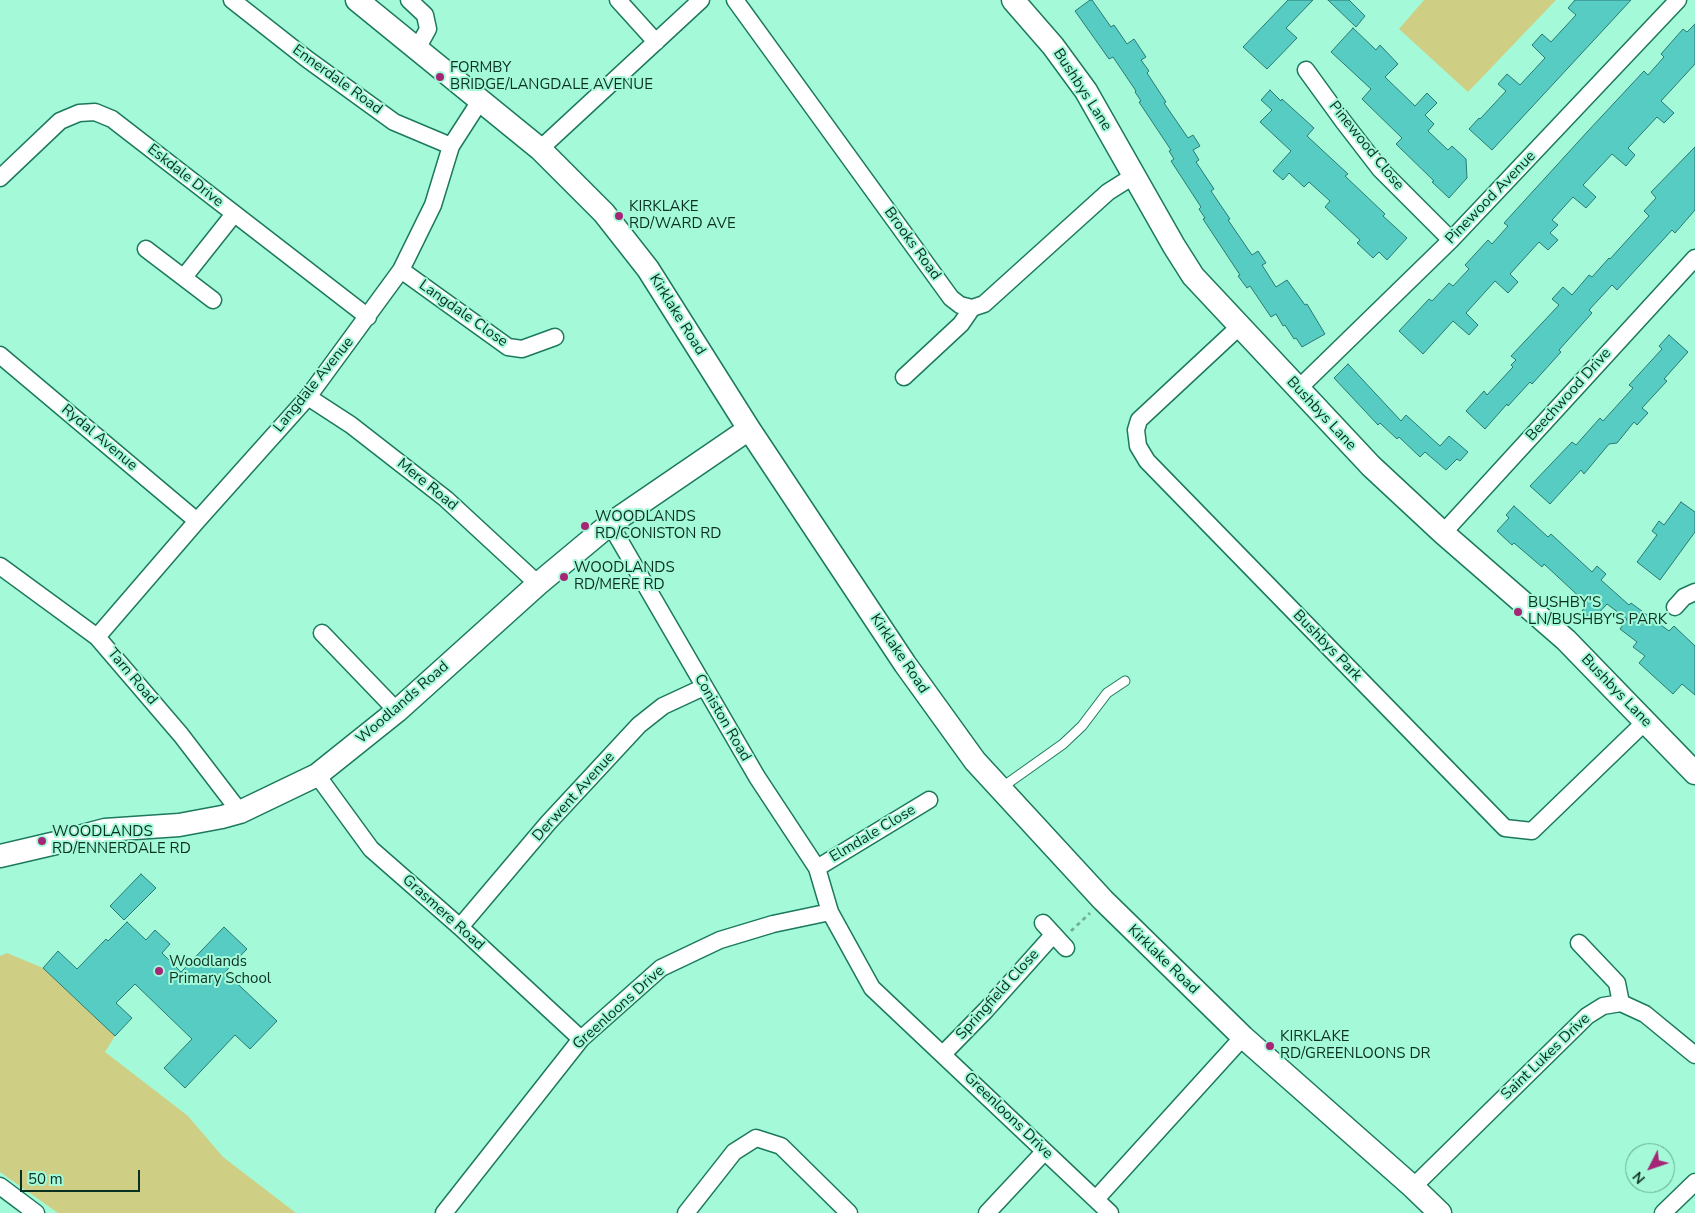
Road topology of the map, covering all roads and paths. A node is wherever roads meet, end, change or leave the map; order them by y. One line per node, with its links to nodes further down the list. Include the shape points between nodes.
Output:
1 (232, 0): 13 (street, Ennerdale Road, via 394,122)
2 (357, 0): 10 (street, Kirklake Road)
3 (409, 0): 10 (street, via 425,15 428,29)
4 (618, 0): 9 (street)
5 (701, 0): 9 (street)
6 (735, 0): 24 (street, Brooks Road, via 951,298 960,306)
7 (1678, 0): 18 (street, Pinewood Avenue)
8 (1015, 1): 15 (street, Bushbys Lane, via 1086,91)
9 (656, 42): 14 (street)
10 (418, 49): 12 (street, Kirklake Road)
11 (1306, 70): 18 (street, Pinewood Close, via 1380,169)
12 (480, 101): 13 (street, Langdale Avenue); 14 (street, Kirklake Road)
13 (451, 146): 21 (street, Langdale Avenue, via 433,205)
14 (540, 149): 32 (street, Kirklake Road, via 604,213 648,269)
15 (1135, 175): 24 (street, via 1108,192 989,300); 26 (street, Bushbys Lane, via 1193,276)
16 (0, 178): 17 (street, Eskdale Drive, via 60,121 78,113 95,112 112,119)
17 (234, 214): 22 (street); 25 (street, Eskdale Drive)
18 (1451, 240): 30 (street, Pinewood Avenue)
19 (146, 248): 22 (street)
20 (1695, 258): 35 (street, Beechwood Drive)
21 (401, 270): 25 (street, Langdale Avenue); 27 (street, Langdale Close, via 508,347 522,349)
22 (184, 277): 23 (street)
23 (213, 300)
24 (972, 308): 29 (street, via 961,324)
25 (368, 317): 31 (street, Langdale Avenue)
26 (1240, 326): 30 (street, Bushbys Lane); 45 (street, Bushbys Park, via 1139,420 1136,430 1138,446 1147,461 1505,828 1532,831)
27 (555, 337)
28 (0, 355): 33 (street, Rydal Avenue)
29 (904, 377)
30 (1298, 389): 35 (street, Bushbys Lane, via 1371,466)
31 (308, 397): 33 (street, Langdale Avenue); 37 (street, Mere Road, via 351,425 446,499)
32 (749, 429): 34 (street, Woodlands Road); 48 (street, Kirklake Road, via 905,664 975,760)
33 (197, 521): 41 (street, Langdale Avenue)
34 (610, 524): 37 (street, Woodlands Road); 43 (street, Coniston Road)
35 (1443, 533): 45 (street, Bushbys Lane, via 1566,640)
36 (0, 566): 41 (street, Tarn Road)
37 (538, 584): 44 (street, Woodlands Road)
38 (1695, 592): 39 (street, via 1684,597)
39 (1675, 607)
40 (322, 633): 44 (street)
41 (97, 636): 50 (street, Tarn Road, via 181,735)
42 (1125, 680): 48 (lane, via 1108,693 1063,744)
43 (704, 687): 52 (street, Coniston Road, via 757,777); 55 (street, Derwent Avenue, via 663,706 639,725 548,823)
44 (397, 711): 47 (street, Woodlands Road)
45 (1646, 721): 46 (street, Bushbys Lane)
46 (1694, 771)
47 (317, 776): 50 (street, Woodlands Road); 55 (street, Grasmere Road, via 371,849)
48 (1000, 788): 53 (street, Kirklake Road)
49 (928, 800): 52 (street, Elmdale Close)
50 (240, 812): 51 (street, Woodlands Road, via 179,825 105,830)
51 (0, 856)
52 (817, 868): 54 (street, Coniston Road)
53 (1103, 900): 56 (path); 59 (street, Kirklake Road)
54 (830, 912): 60 (street, Greenloons Drive, via 728,938 661,968); 61 (street, Greenloons Drive, via 872,988)
55 (460, 926): 60 (street, Grasmere Road)
56 (1055, 937): 61 (street, Springfield Close)
57 (1579, 943): 58 (street, via 1617,983)
58 (1621, 1003): 62 (street, via 1645,1014); 66 (street, Saint Lukes Drive, via 1603,1006 1586,1016)
59 (1243, 1037): 66 (street, Kirklake Road); 67 (street)
60 (581, 1039): 69 (street, Greenloons Drive)
61 (943, 1054): 63 (street, Greenloons Drive)
62 (1695, 1055)
63 (1044, 1152): 67 (street, Greenloons Drive); 72 (street)
64 (1695, 1182): 75 (street)
65 (0, 1186): 68 (street)
66 (1413, 1187): 74 (street, Kirklake Road)
67 (1096, 1199): 73 (street, Greenloons Drive)
68 (36, 1213)
69 (444, 1213)
70 (686, 1213): 71 (street, via 734,1152 756,1138 781,1146)
71 (849, 1213)
72 (987, 1213)
73 (1110, 1213)
74 (1440, 1213)
75 (1663, 1213)

